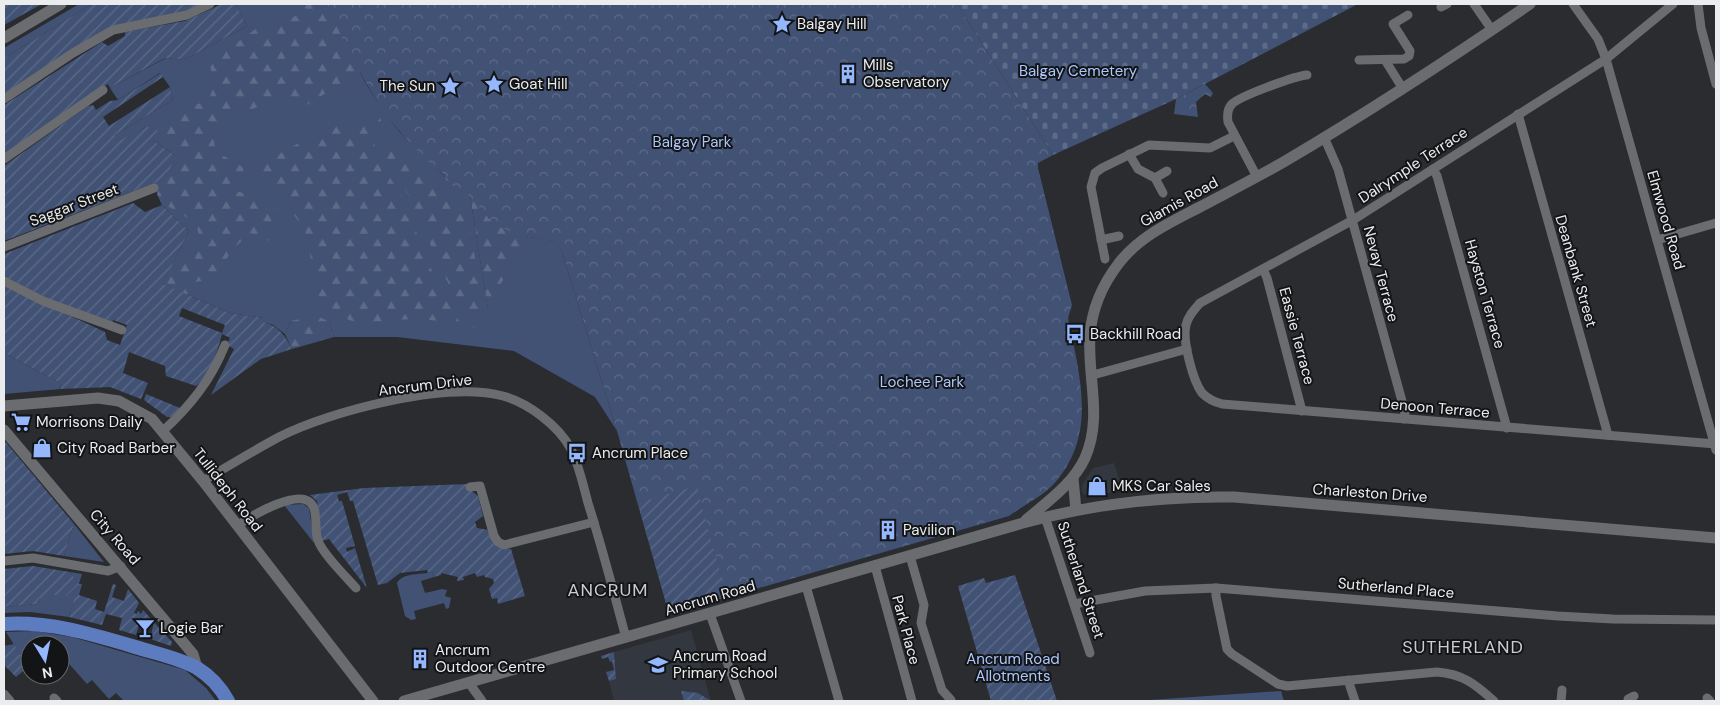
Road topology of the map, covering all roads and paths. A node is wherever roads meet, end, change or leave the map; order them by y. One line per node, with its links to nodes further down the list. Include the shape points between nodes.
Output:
1 (62, 4): 10 (street)
2 (210, 4): 18 (street, via 187,15 113,30)
3 (1474, 4): 9 (street)
4 (1530, 4): 9 (street, Glamis Road)
5 (1573, 4): 11 (street, Elmwood Road, via 1598,39)
6 (1673, 4): 11 (street, Dalrymple Terrace)
7 (1698, 4): 15 (street)
8 (1408, 15): 13 (street, via 1393,24 1410,51 1409,56)
9 (1492, 30): 16 (street, Glamis Road)
10 (4, 38)
11 (1606, 59): 19 (street, Dalrymple Terrace); 34 (street, Elmwood Road)
12 (1359, 60): 13 (street)
13 (1385, 60): 16 (street)
14 (1307, 75): 20 (street, via 1240,98 1230,105 1228,122)
15 (1716, 84)
16 (1403, 89): 21 (street, Glamis Road)
17 (103, 90): 23 (street)
18 (4, 99)
19 (1518, 114): 24 (street, Dalrymple Terrace); 49 (street, Deanbank Street)
20 (1234, 136): 22 (street, via 1210,148 1158,144); 26 (street)
21 (1324, 138): 26 (street, Glamis Road); 30 (street, Nevay Terrace, via 1338,168)
22 (1129, 154): 27 (street, via 1138,169); 33 (street, via 1102,168 1091,180)
23 (4, 158)
24 (1433, 169): 30 (street, Dalrymple Terrace); 46 (street, Hayston Terrace)
25 (1167, 171): 27 (street)
26 (1257, 177): 42 (street, Glamis Road, via 1154,232 1120,261 1103,289 1092,318)
27 (1155, 178): 29 (street)
28 (154, 188): 35 (street, Saggar Street)
29 (1163, 193)
30 (1353, 220): 37 (street, Dalrymple Terrace); 45 (street, Nevay Terrace, via 1405,412)
31 (1716, 223): 34 (street)
32 (1119, 236): 33 (street)
33 (1101, 240): 36 (street)
34 (1657, 240): 50 (street, Elmwood Road)
35 (4, 247)
36 (1105, 259)
37 (1263, 269): 41 (street, Dalrymple Terrace, via 1200,303 1185,326); 44 (street, Eassie Terrace)
38 (4, 281): 39 (street, via 43,301)
39 (122, 330)
40 (225, 345): 48 (street, via 203,389)
41 (1187, 349): 42 (street); 44 (street, Denoon Terrace, via 1196,383 1211,400 1222,404)
42 (1093, 376): 51 (street, Glamis Road, via 1093,434 1085,458)
43 (4, 406): 48 (street, Tullideph Road, via 98,398 119,401 145,414)
44 (1302, 411): 45 (street, Denoon Terrace)
45 (1404, 419): 46 (street, Denoon Terrace)
46 (1507, 428): 49 (street, Denoon Terrace)
47 (4, 430): 64 (street, City Road)
48 (163, 431): 52 (street, Tullideph Road)
49 (1608, 435): 50 (street, Denoon Terrace)
50 (1716, 446)
51 (1073, 478): 54 (street, Glamis Road); 55 (street)
52 (203, 481): 58 (street, Ancrum Drive, via 280,437 352,411 424,396 483,392 514,399 533,410 560,434 571,448); 60 (street, Tullideph Road)
53 (470, 487): 58 (street, via 480,486 494,536 504,545)
54 (1057, 494): 56 (street); 59 (street, Glamis Road)
55 (1076, 510): 56 (street, Charleston Drive); 61 (street, Charleston Drive, via 1154,498 1234,497)
56 (1061, 513): 57 (street, Charleston Drive)
57 (1045, 517): 59 (street, Charleston Drive); 69 (street, Sutherland Street)
58 (594, 522): 73 (street, Ancrum Drive)
59 (1023, 523): 62 (street, Ancrum Road)
60 (237, 526): 67 (street, via 253,514 280,502 310,502 314,507 318,540); 81 (street, Tullideph Road)
61 (1716, 537)
62 (910, 556): 65 (street, Ancrum Road); 79 (street, via 924,605 921,623 942,690)
63 (4, 561): 64 (street, via 33,558 108,571)
64 (121, 566): 75 (street, City Road, via 193,654)
65 (875, 566): 66 (street, Ancrum Road); 86 (street, Park Place)
66 (806, 586): 70 (street, Ancrum Road); 85 (street)
67 (356, 588)
68 (1216, 588): 69 (street, Sutherland Place, via 1145,591); 71 (street, Sutherland Place, via 1613,619); 76 (street, via 1227,649 1232,654 1278,684)
69 (1074, 604): 74 (street, Sutherland Street)
70 (710, 614): 73 (street, Ancrum Road); 84 (street)
71 (1716, 620)
72 (5, 624): 75 (main road, via 87,632)
73 (626, 638): 77 (street, Ancrum Road)
74 (1090, 653)
75 (197, 668): 80 (main road, via 213,681)
76 (1348, 680): 87 (street); 88 (street, via 1453,673 1477,685)
77 (469, 683): 82 (street, Ancrum Road); 83 (street)
78 (1562, 690): 89 (street)
79 (951, 700)
80 (228, 701)
81 (373, 701)
82 (404, 701)
83 (482, 701)
84 (741, 701)
85 (839, 701)
86 (912, 701)
87 (1355, 701)
88 (1494, 701)
89 (1561, 701)

